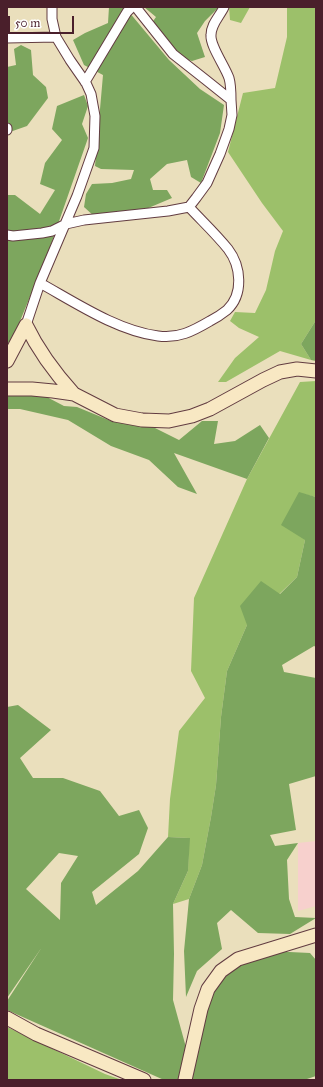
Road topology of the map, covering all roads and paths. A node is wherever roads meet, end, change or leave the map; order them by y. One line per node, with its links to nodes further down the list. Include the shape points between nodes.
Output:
1 (52, 7): 5 (street)
2 (132, 7): 7 (street)
3 (138, 7): 8 (street, via 173,54)
4 (224, 7): 8 (street, via 210,34 213,46 230,79)
5 (56, 37): 6 (street); 7 (street)
6 (7, 38)
7 (85, 82): 10 (street, via 91,94 95,116 94,148)
8 (231, 100): 9 (street, via 232,115 220,154 207,183)
9 (189, 207): 10 (street); 12 (street, via 229,250 238,271 240,287 228,309 196,329 173,336 159,336 130,329 105,319)
10 (66, 224): 11 (street, via 42,233); 12 (street)
11 (7, 235)
12 (40, 284): 13 (street)
13 (26, 325): 14 (street); 17 (street, via 47,362)
14 (7, 361)
15 (316, 371): 17 (street, via 280,372 210,409 169,421 115,416)
16 (7, 390): 17 (street, via 32,389)
17 (74, 394)
18 (316, 935): 21 (street, via 238,959 221,971 208,989 201,1009)
19 (7, 1018): 20 (street, via 36,1034)
20 (144, 1080)
21 (186, 1080)

